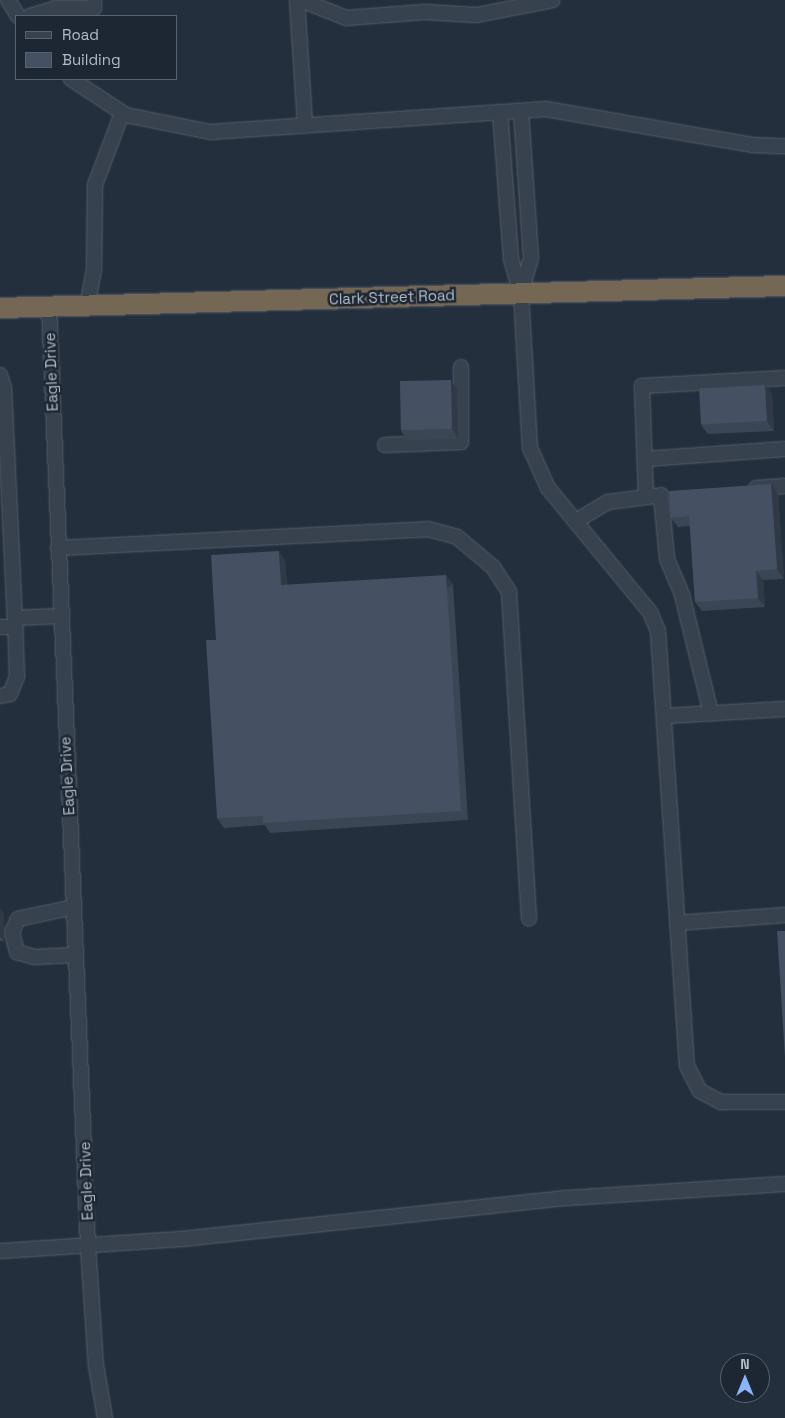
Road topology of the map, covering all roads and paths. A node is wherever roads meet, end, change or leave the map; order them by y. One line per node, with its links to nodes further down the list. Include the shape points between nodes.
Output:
1 (8, 0): 6 (street)
2 (94, 0): 7 (street, via 94,8 56,8)
3 (297, 0): 12 (street)
4 (301, 0): 5 (street, via 346,18 425,12 477,15)
5 (553, 0)
6 (17, 15)
7 (33, 15)
8 (72, 80): 11 (street)
9 (521, 111): 10 (street); 13 (street, via 574,111 752,145); 15 (street, via 530,258)
10 (500, 112): 12 (street); 15 (street, via 511,259)
11 (122, 113): 12 (street, via 160,125 210,132); 16 (street, via 96,185 94,271)
12 (305, 126)
13 (785, 146)
14 (785, 286): 15 (highway, Clark Street Road)
15 (521, 293): 16 (highway, Clark Street Road); 30 (street, via 530,448 544,481)
16 (87, 306): 17 (highway, Clark Street Road)
17 (49, 307): 18 (highway, Clark Street Road); 31 (street, Eagle Drive)
18 (0, 308)
19 (461, 367): 22 (street, via 461,442)
20 (0, 375): 33 (street)
21 (785, 378): 24 (street, via 642,386)
22 (385, 445)
23 (785, 449): 24 (street)
24 (645, 459): 29 (street)
25 (785, 486): 26 (street)
26 (737, 489)
27 (680, 494): 28 (street)
28 (661, 495): 29 (street); 37 (street, via 667,559 682,595)
29 (646, 496): 30 (street, via 608,502)
30 (576, 522): 38 (street, via 650,612 662,651)
31 (58, 548): 32 (street, Eagle Drive); 41 (street, via 428,529 457,537 493,568 509,592)
32 (58, 616): 33 (street); 39 (street, Eagle Drive)
33 (15, 622): 34 (street); 35 (street, via 17,677 10,694)
34 (0, 627)
35 (0, 696)
36 (785, 709): 37 (street)
37 (711, 714): 38 (street)
38 (666, 716): 42 (street)
39 (74, 907): 43 (street, Eagle Drive); 43 (street, via 18,920 12,932 17,952 34,957)
40 (785, 916): 42 (street)
41 (529, 918)
42 (677, 923): 44 (street, via 687,1066 700,1091 721,1102)
43 (76, 955): 46 (street, Eagle Drive)
44 (785, 1102)
45 (785, 1184): 46 (street, via 434,1210)
46 (88, 1246): 47 (street); 48 (street, Eagle Drive)
47 (0, 1252)
48 (104, 1418)

